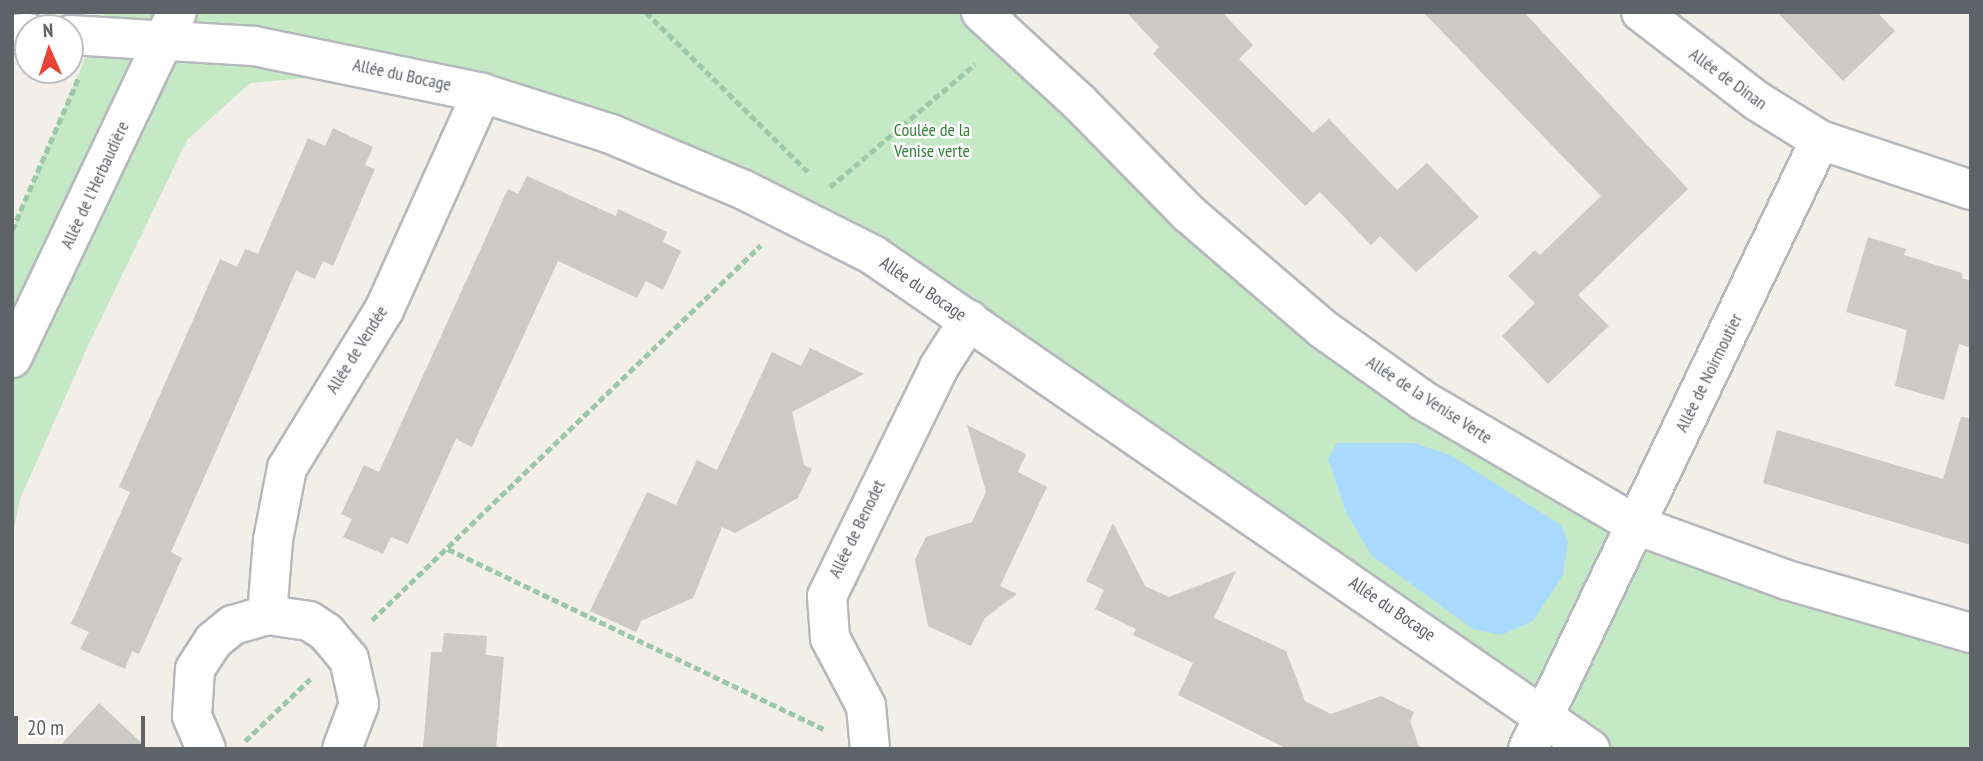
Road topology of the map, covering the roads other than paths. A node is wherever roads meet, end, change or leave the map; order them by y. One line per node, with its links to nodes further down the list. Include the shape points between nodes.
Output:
1 (981, 12): 10 (street, Allée de la Venise Verte, via 1188,213 1323,328 1424,401)
2 (1641, 12): 6 (street, Allée de Dinan, via 1747,94)
3 (170, 27): 4 (street, Allée du Bocage); 5 (street, Allée du Bocage); 9 (street, Allée de l'Herbaudière)
4 (84, 36)
5 (482, 93): 8 (street, Allée du Bocage, via 667,155 873,255); 11 (street, Allée de Vendée, via 384,310 287,468 278,500)
6 (1820, 140): 7 (street); 10 (street, Allée de Noirmoutier)
7 (1971, 190)
8 (969, 320): 13 (street, Allée du Bocage); 14 (street, Allée de Benodet, via 939,367 827,596 830,638 871,723)
9 (12, 358)
10 (1636, 525): 12 (street, Allée de la Venise Verte, via 1787,580); 13 (street, Allée de Noirmoutier)
11 (267, 615): 15 (street, via 233,625 213,641 195,669 192,716); 16 (street, via 309,621 342,648 353,667 359,704)
12 (1971, 633)
13 (1544, 715): 17 (street, Allée de Noirmoutier); 18 (street, Allée du Bocage)
14 (855, 743)
15 (206, 749)
16 (342, 749)
17 (1528, 749)
18 (1590, 749)

